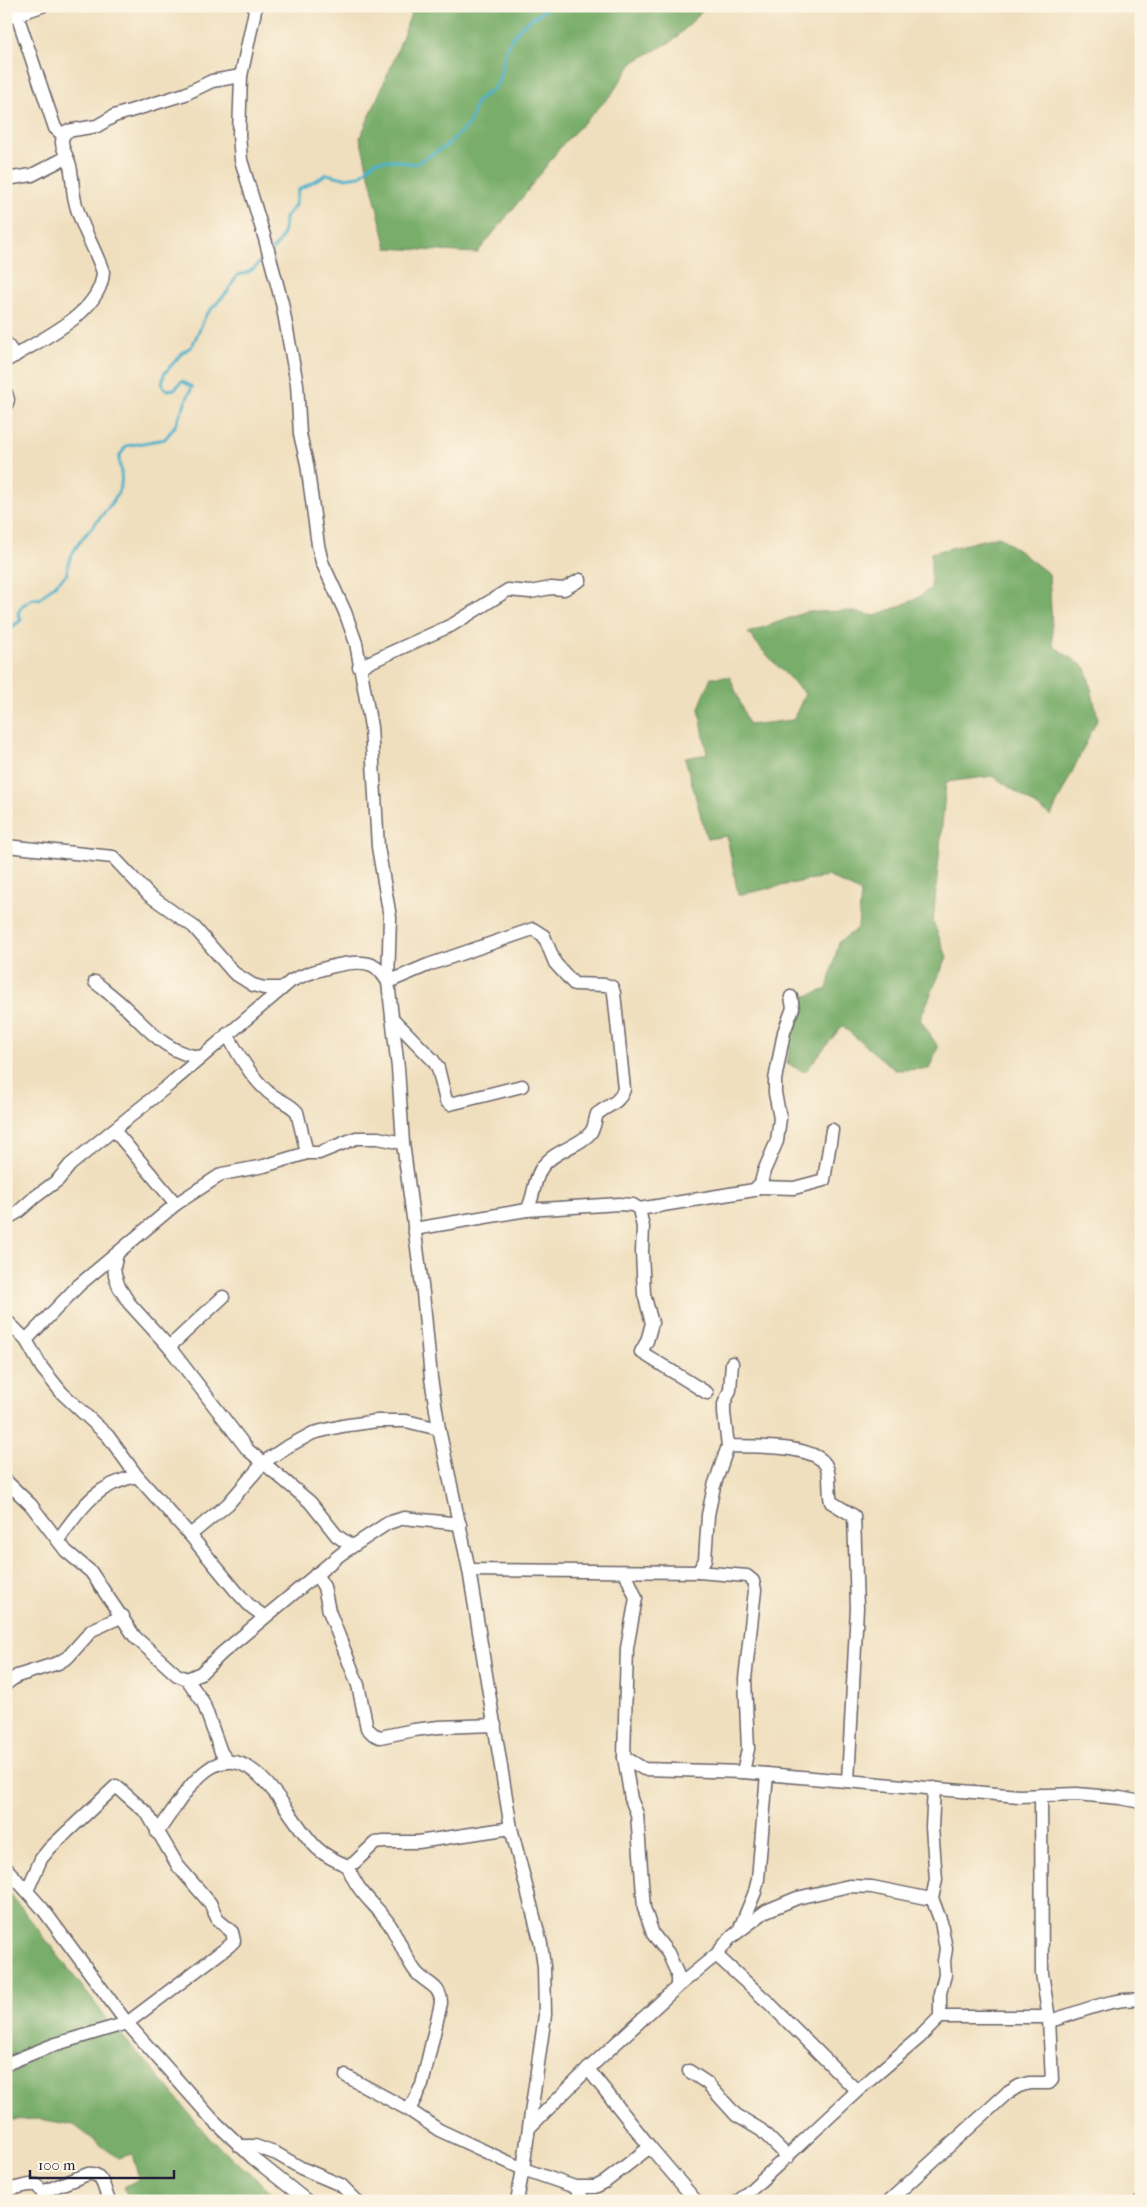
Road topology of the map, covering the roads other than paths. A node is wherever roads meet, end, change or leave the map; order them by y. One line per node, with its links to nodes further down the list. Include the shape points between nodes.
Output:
1 (42, 6): 3 (street)
2 (256, 6): 4 (street)
3 (12, 17): 5 (street, via 55,128)
4 (241, 76): 5 (street, via 212,81 185,94 114,116 97,126); 13 (street, via 241,160 282,303 297,384 300,434 308,464 318,545 356,643)
5 (63, 135): 6 (street, via 61,141)
6 (66, 158): 7 (street, via 32,175); 9 (street, via 75,201 104,272 103,282 94,298 61,329)
7 (6, 179)
8 (6, 343): 9 (street)
9 (10, 358)
10 (6, 393): 11 (street)
11 (6, 404)
12 (580, 580): 13 (street, via 564,589 508,590 452,625)
13 (358, 667): 16 (street, via 371,726 378,847 390,917)
14 (6, 846): 17 (street, via 113,858 149,895 194,927 234,972 253,986)
15 (96, 982): 21 (street, via 152,1035 181,1053)
16 (388, 982): 17 (street, via 380,970 363,962 316,971); 19 (street); 30 (street, via 533,929 544,936 555,962 574,984 612,987 624,1089 622,1096 598,1114 588,1136 547,1161 537,1176)
17 (281, 988): 20 (street)
18 (791, 997): 27 (street, via 793,1008 784,1032 776,1080 780,1124 777,1141)
19 (392, 1018): 22 (street, via 433,1060 446,1101 450,1104); 25 (street)
20 (227, 1034): 21 (street); 26 (street, via 243,1062 268,1092 294,1107)
21 (201, 1057): 23 (street)
22 (522, 1086)
23 (114, 1130): 28 (street); 31 (street, via 70,1165 58,1180)
24 (832, 1130): 27 (street, via 824,1180 794,1188)
25 (403, 1143): 26 (street, via 356,1138 319,1153); 32 (street)
26 (307, 1153): 28 (street, via 222,1174)
27 (759, 1187): 29 (street, via 747,1192)
28 (176, 1204): 33 (street)
29 (639, 1209): 30 (street, via 619,1204); 39 (street, via 643,1227 644,1294 652,1323 641,1352)
30 (528, 1210): 32 (street)
31 (6, 1219)
32 (414, 1229): 40 (street)
33 (117, 1254): 36 (street, via 79,1285); 37 (street, via 114,1267 119,1287 129,1303)
34 (223, 1297): 37 (street)
35 (6, 1320): 36 (street)
36 (26, 1340): 43 (street, via 48,1377 108,1436)
37 (169, 1346): 42 (street, via 248,1450)
38 (732, 1363): 41 (street, via 730,1390 724,1404)
39 (707, 1393)
40 (439, 1429): 42 (street, via 395,1421 342,1426 313,1433); 45 (street)
41 (728, 1446): 51 (street, via 714,1486 705,1560); 62 (street, via 805,1451 827,1466 831,1502 854,1516 857,1608)
42 (264, 1462): 46 (street, via 228,1504); 48 (street, via 310,1502 337,1536)
43 (137, 1476): 46 (street); 47 (street, via 116,1480 90,1499)
44 (6, 1481): 47 (street, via 23,1495)
45 (460, 1524): 48 (street, via 397,1519); 49 (street)
46 (190, 1535): 54 (street, via 236,1591)
47 (58, 1540): 53 (street, via 91,1572)
48 (352, 1546): 52 (street)
49 (469, 1570): 50 (street); 57 (street)
50 (625, 1572): 51 (street); 58 (street, via 636,1598 627,1648)
51 (698, 1572): 60 (street, via 747,1576 755,1590 746,1679 748,1749)
52 (316, 1574): 54 (street); 57 (street, via 324,1587 329,1611 358,1685 368,1728 373,1734 380,1737 439,1727)
53 (123, 1616): 55 (street, via 142,1643 177,1676); 56 (street, via 92,1630 68,1657 58,1663 17,1676)
54 (265, 1617): 55 (street, via 209,1668)
55 (187, 1679): 59 (street, via 203,1702 221,1752)
56 (6, 1684)
57 (495, 1726): 66 (street)
58 (624, 1757): 60 (street, via 644,1769); 74 (street, via 631,1799 637,1814 644,1908 653,1934 677,1973)
59 (228, 1762): 67 (street, via 199,1776); 68 (street, via 252,1768 317,1849)
60 (744, 1772): 61 (street)
61 (767, 1774): 62 (street); 72 (street, via 758,1879)
62 (848, 1781): 63 (street)
63 (934, 1788): 64 (street); 71 (street, via 932,1827 936,1880)
64 (1041, 1795): 65 (street, via 1077,1794); 77 (street, via 1042,1973)
65 (1141, 1802)
66 (510, 1828): 68 (street, via 418,1842 375,1844); 85 (street, via 541,1944 544,1967 544,2015)
67 (157, 1833): 70 (street, via 147,1813 116,1786 41,1858); 78 (street, via 178,1866 210,1903 218,1920 232,1932 234,1941)
68 (348, 1866): 84 (street, via 353,1881 391,1926 416,1971 441,1994 422,2085)
69 (6, 1868): 70 (street)
70 (27, 1891): 78 (street)
71 (932, 1898): 72 (street, via 849,1886 789,1901); 76 (street, via 946,1949)
72 (739, 1930): 73 (street)
73 (716, 1955): 74 (street); 83 (street)
74 (677, 1987): 80 (street)
75 (1141, 2000): 77 (street, via 1116,2002 1054,2020)
76 (940, 2017): 77 (street); 83 (street)
77 (1049, 2018): 100 (street, via 1052,2080 1049,2083 1024,2084 1006,2094)
78 (127, 2023): 79 (street, via 53,2045); 86 (street)
79 (6, 2064)
80 (588, 2069): 85 (street); 87 (street)
81 (689, 2070): 88 (street, via 707,2084 736,2116 755,2124)
82 (346, 2076): 84 (street)
83 (857, 2091): 88 (street)
84 (409, 2110): 89 (street, via 438,2130)
85 (530, 2127): 89 (street)
86 (239, 2146): 94 (street); 95 (street, via 255,2146 277,2154 341,2185)
87 (650, 2147): 90 (street, via 605,2182 595,2187); 98 (street)
88 (788, 2157): 99 (street)
89 (523, 2169): 90 (street); 96 (street)
90 (575, 2187): 97 (street)
91 (6, 2190): 92 (street, via 37,2185)
92 (44, 2196): 93 (street, via 95,2173 100,2176)
93 (109, 2201)
94 (307, 2201)
95 (357, 2201)
96 (517, 2201)
97 (584, 2201)
98 (696, 2201)
99 (739, 2201)
100 (889, 2201)

